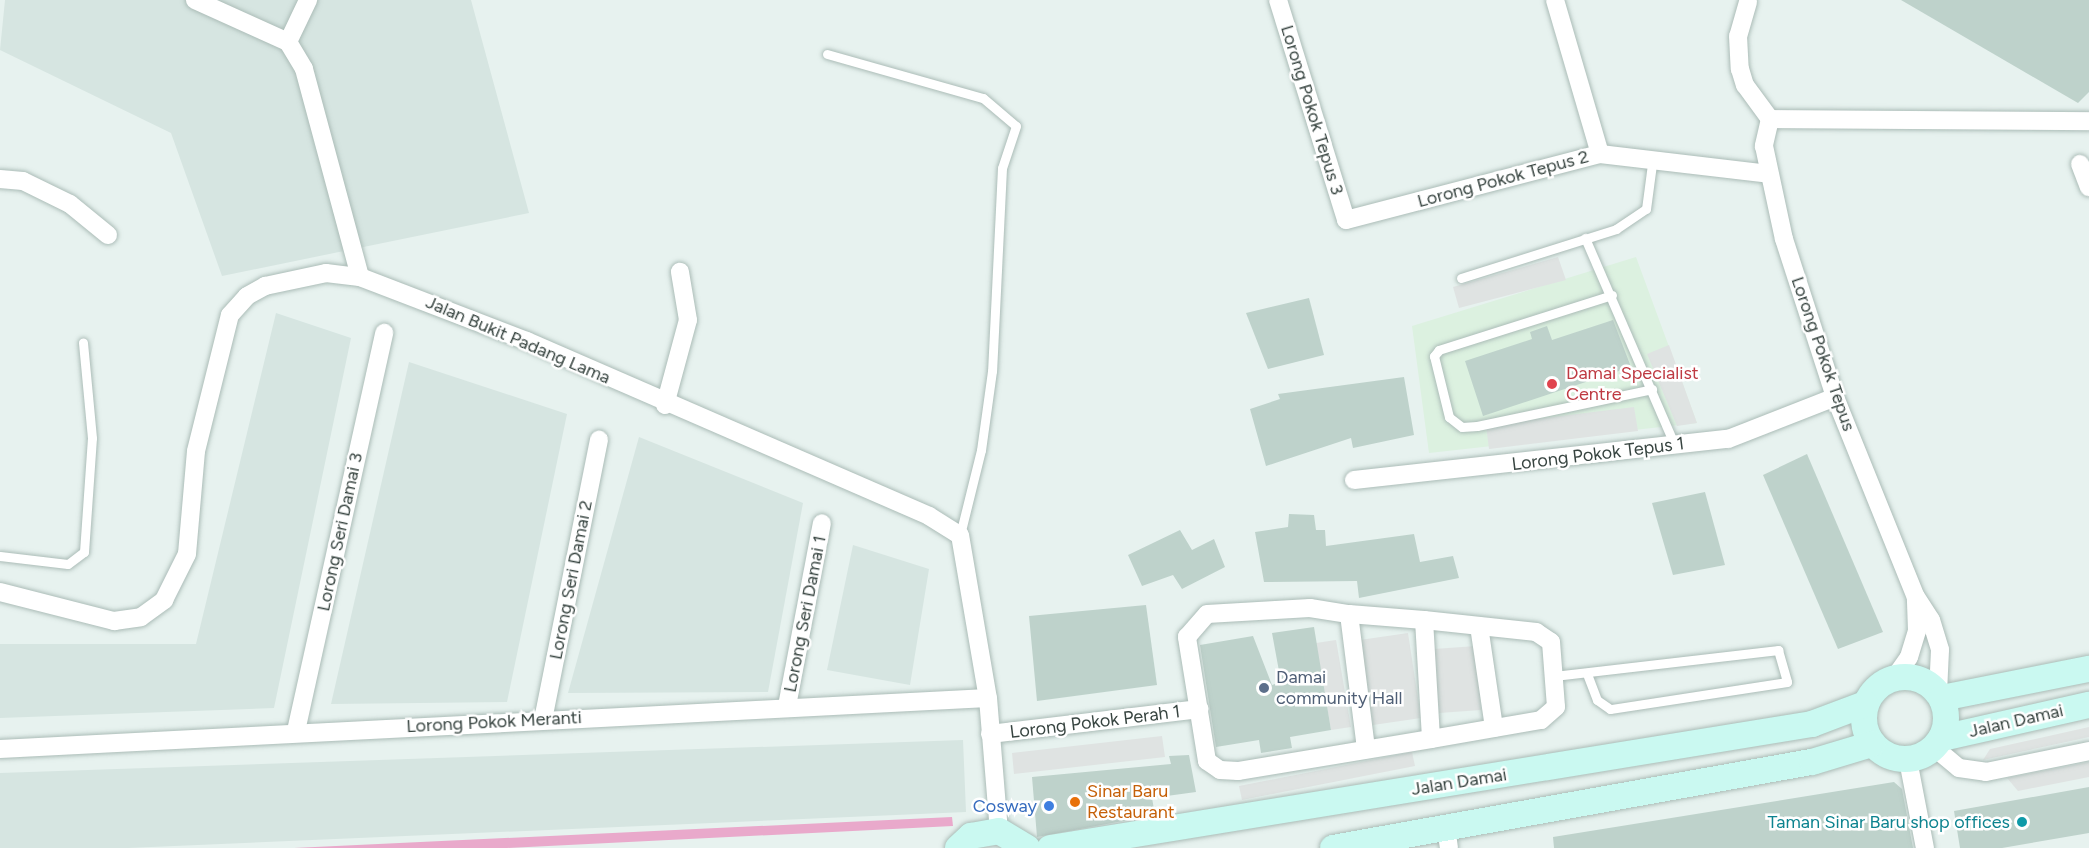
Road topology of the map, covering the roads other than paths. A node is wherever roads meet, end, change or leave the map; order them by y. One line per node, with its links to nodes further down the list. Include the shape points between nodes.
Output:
1 (195, 0): 6 (street)
2 (308, 0): 6 (street)
3 (1278, 0): 16 (street, Lorong Pokok Tepus 3)
4 (1556, 0): 10 (street)
5 (1748, 2): 8 (street, via 1738,36 1740,69 1744,85)
6 (288, 42): 20 (street, via 304,69)
7 (826, 54): 32 (lane, via 983,98 1016,126 1002,168 984,427)
8 (1770, 119): 9 (street); 13 (street, Lorong Pokok Tepus, via 1764,146)
9 (2089, 121)
10 (1600, 154): 11 (street, Lorong Pokok Tepus 2); 16 (street, Lorong Pokok Tepus 2)
11 (1652, 164): 13 (street, Lorong Pokok Tepus 2); 18 (lane, via 1646,209 1616,229)
12 (2080, 164): 15 (street)
13 (1769, 174): 26 (street, Lorong Pokok Tepus)
14 (0, 179): 17 (street, via 23,181 70,204)
15 (2089, 188)
16 (1346, 220)
17 (108, 235)
18 (1585, 238): 21 (lane); 22 (lane)
19 (680, 272): 27 (street, via 688,320)
20 (360, 277): 27 (street, Jalan Bukit Padang Lama, via 527,341); 34 (street, Jalan Bukit Padang Lama, via 326,273 265,286 246,296 230,315 194,462 187,554 164,600 141,617 114,621)
21 (1461, 278)
22 (1612, 295): 25 (lane); 25 (lane, via 1439,350 1434,356 1449,417 1462,427 1477,426)
23 (384, 333): 51 (street, Lorong Seri Damai 3)
24 (83, 342): 33 (lane, via 92,438 84,552 68,564)
25 (1652, 389): 29 (lane)
26 (1835, 397): 29 (street, Lorong Pokok Tepus 1, via 1728,439); 35 (street, Lorong Pokok Tepus)
27 (665, 405): 32 (street, Jalan Bukit Padang Lama, via 929,516)
28 (599, 440): 49 (street, Lorong Seri Damai 2)
29 (1674, 444): 30 (street, Lorong Pokok Tepus 1)
30 (1354, 480)
31 (822, 523): 47 (street, Lorong Seri Damai 1)
32 (960, 535): 44 (street)
33 (0, 555)
34 (0, 592)
35 (1916, 597): 42 (street, Lorong Pokok Tepus, via 1917,631 1909,657); 43 (street, Lorong Pokok Tepus, via 1940,650)
36 (1349, 614): 37 (street); 48 (street, via 1310,608 1207,614 1187,637); 56 (street)
37 (1424, 620): 38 (street); 53 (street)
38 (1479, 626): 40 (street, via 1544,637 1551,642); 50 (street)
39 (2089, 669): 43 (main road, Jalan Damai)
40 (1554, 676): 41 (lane); 50 (street, via 1556,708 1541,720)
41 (1588, 676): 41 (lane, via 1778,651 1787,682 1610,709 1597,700)
42 (1895, 677): 43 (main road, via 1911,676); 45 (main road, via 1876,687)
43 (1940, 695): 54 (main road, via 1947,718)
44 (988, 699): 47 (street, Lorong Pokok Meranti); 52 (street)
45 (1865, 704): 55 (main road, via 1864,724); 64 (main road, Jalan Damai, via 1812,724)
46 (2089, 705): 54 (main road, Jalan Damai)
47 (787, 706): 49 (street, Lorong Pokok Meranti)
48 (1200, 709): 52 (street, Lorong Pokok Perah 1); 56 (street, via 1207,761 1220,770)
49 (543, 720): 51 (street, Lorong Pokok Meranti)
50 (1494, 728): 53 (street)
51 (296, 731): 57 (street, Lorong Pokok Meranti)
52 (990, 734): 60 (street)
53 (1431, 740): 56 (street)
54 (1938, 743): 58 (street, via 1959,768 1986,772); 59 (main road)
55 (1872, 744): 59 (main road, via 1888,756); 61 (main road, via 1812,762)
56 (1366, 748)
57 (0, 749)
58 (2089, 751)
59 (1908, 760): 66 (street)
60 (999, 831): 62 (main road, via 971,836); 63 (main road)
61 (1448, 837): 65 (main road)
62 (958, 848)
63 (1027, 848)
64 (1050, 848)
65 (1333, 848)
66 (1925, 848)

